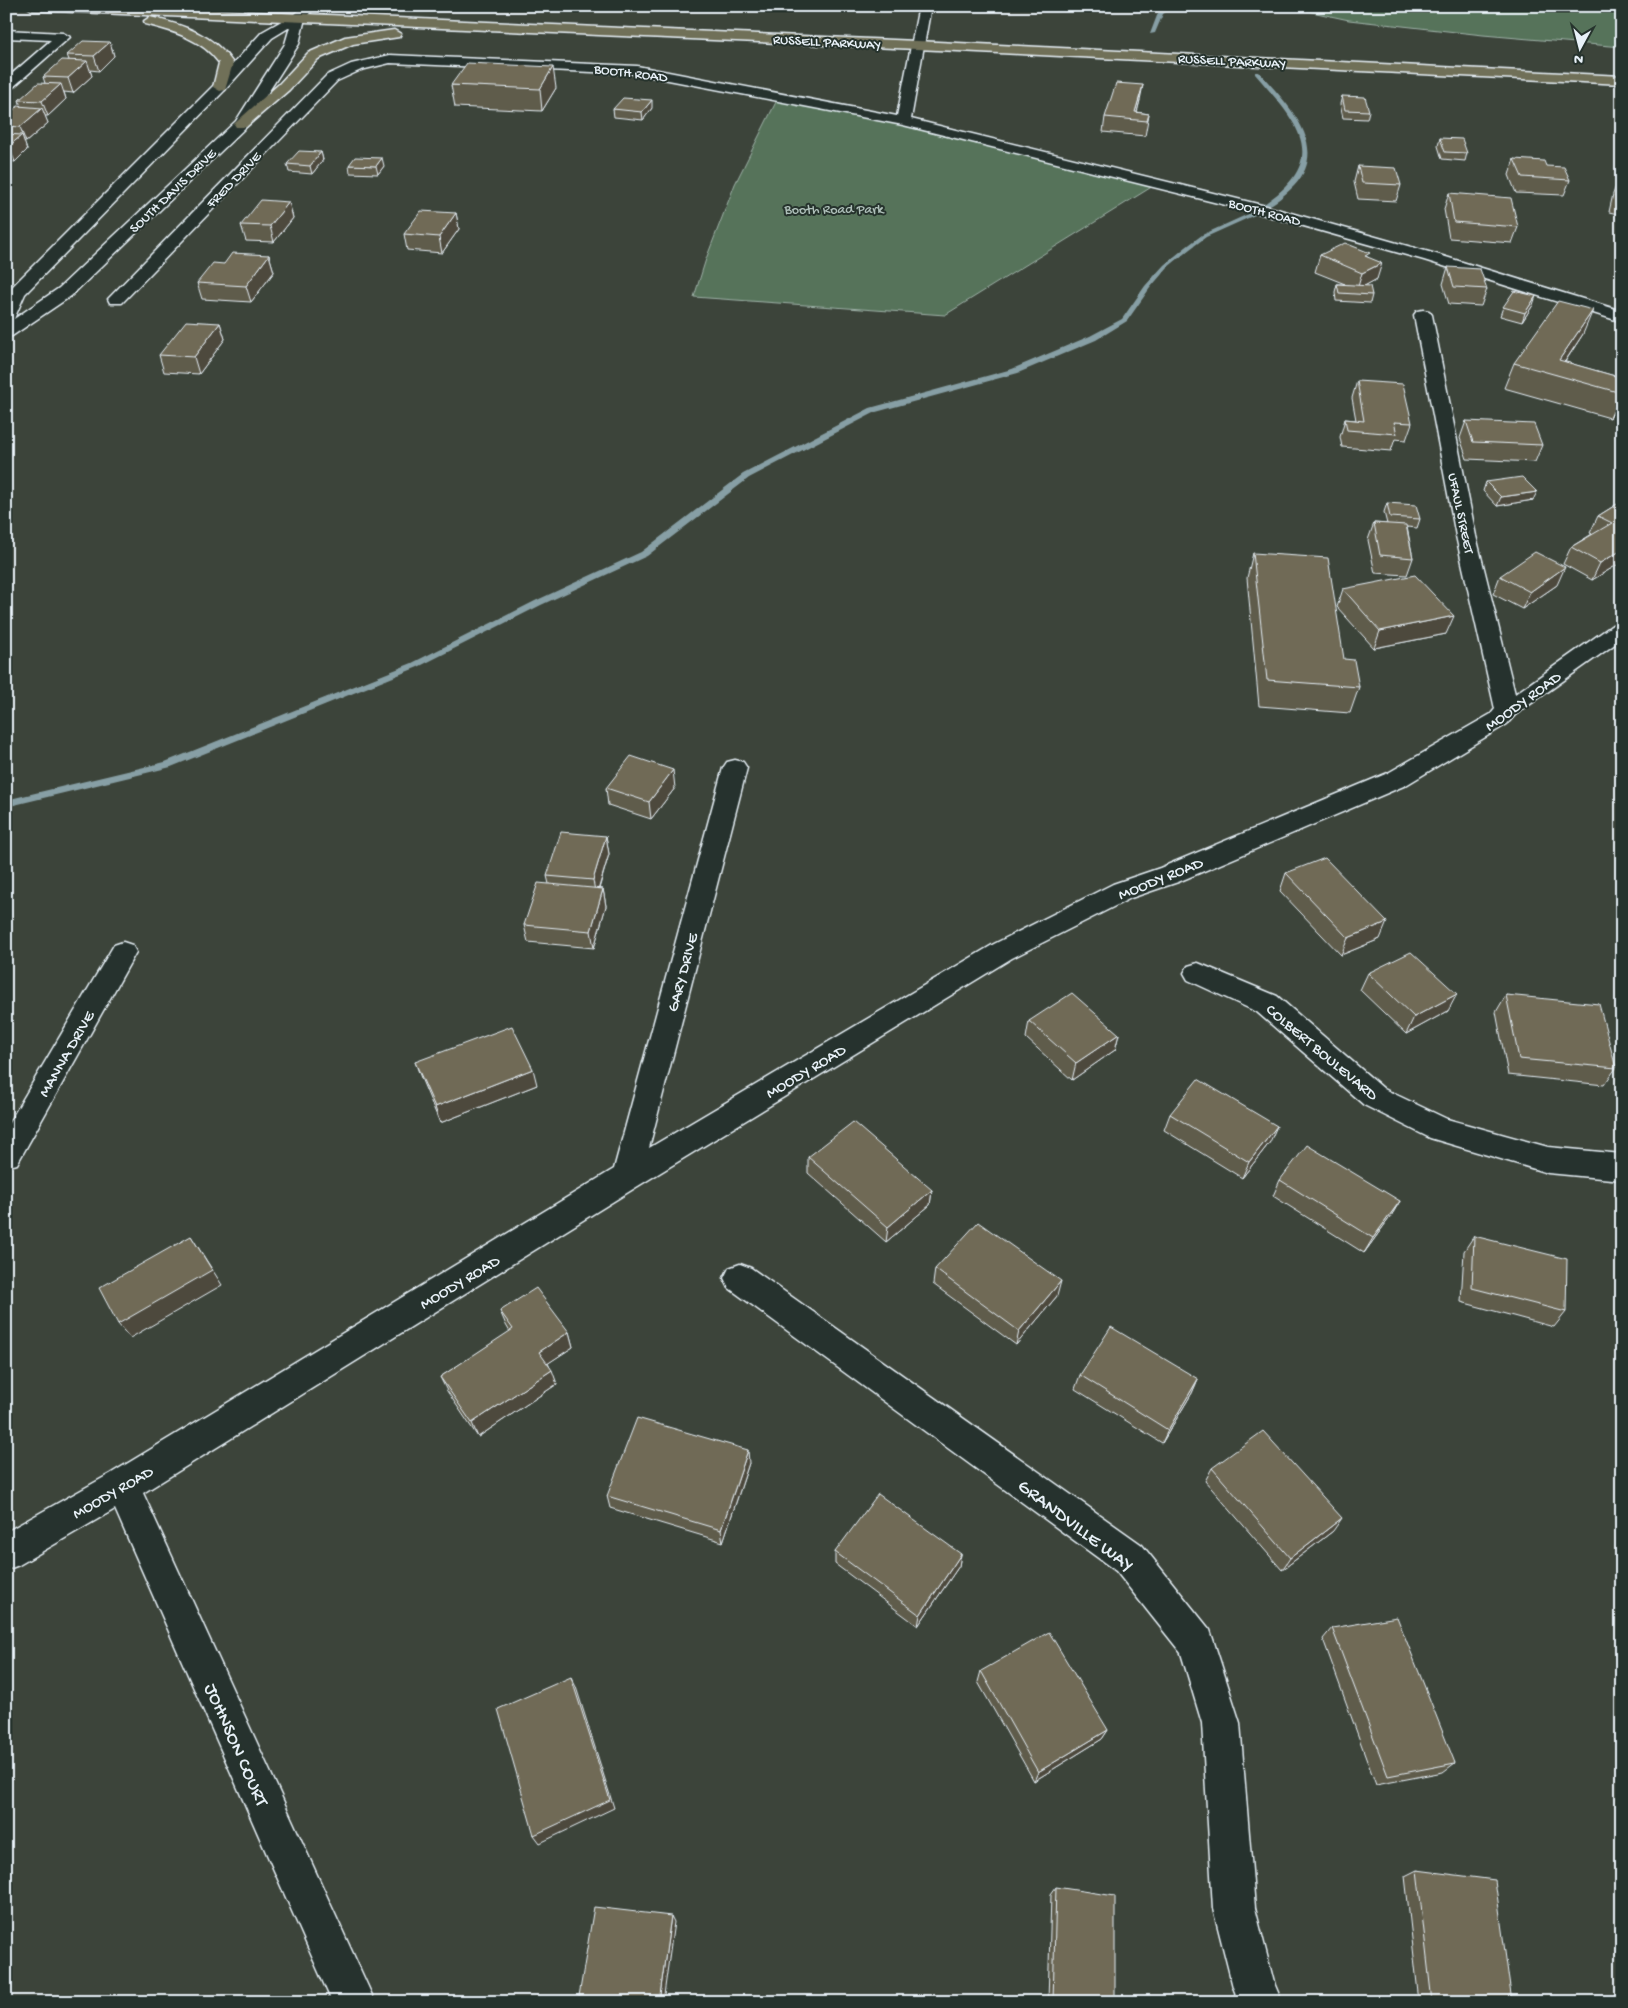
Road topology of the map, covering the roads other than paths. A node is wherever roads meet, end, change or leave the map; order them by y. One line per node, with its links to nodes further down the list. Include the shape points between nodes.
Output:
1 (32, 6): 4 (main road, RUSSELL PARKWAY)
2 (144, 6): 4 (main road)
3 (925, 6): 10 (street)
4 (92, 9): 6 (main road, RUSSELL PARKWAY); 14 (main road, via 183,30 219,52 226,63)
5 (374, 9): 7 (main road)
6 (304, 12): 7 (main road, RUSSELL PARKWAY); 14 (street, via 267,35); 16 (street, SOUTH DAVIS DRIVE, via 292,44)
7 (428, 23): 8 (main road, RUSSELL PARKWAY)
8 (505, 27): 10 (main road, RUSSELL PARKWAY); 16 (main road, via 377,35 337,44 313,56 284,87)
9 (6, 34): 13 (street, via 63,37)
10 (917, 45): 12 (main road, RUSSELL PARKWAY); 15 (street)
11 (356, 67): 15 (street, BOOTH ROAD, via 390,59 637,70); 17 (street, FRED DRIVE, via 332,78)
12 (1622, 80)
13 (6, 86)
14 (220, 87): 20 (street, via 18,292)
15 (903, 121): 19 (street, BOOTH ROAD, via 1260,209 1491,275)
16 (241, 124): 21 (street, SOUTH DAVIS DRIVE, via 65,292)
17 (116, 299)
18 (1423, 316): 23 (street, UFAUL STREET, via 1466,536)
19 (1622, 317)
20 (6, 318)
21 (6, 332)
22 (1622, 629): 23 (street, MOODY ROAD)
23 (1507, 710): 29 (street, MOODY ROAD, via 1499,719 1397,779 1169,875 1122,891 1003,951)
24 (735, 768): 29 (street, GARY DRIVE)
25 (123, 952): 27 (street, MANNA DRIVE)
26 (1198, 973): 28 (street, COLBERT BOULEVARD, via 1267,1004 1374,1097 1440,1129 1548,1160)
27 (6, 1155)
28 (1622, 1167)
29 (627, 1177): 31 (street, MOODY ROAD)
30 (740, 1278): 34 (street, GRANDVILLE WAY, via 1129,1558 1197,1643 1221,1723 1234,1908 1254,1987)
31 (122, 1486): 32 (street, MOODY ROAD); 33 (street, JOHNSON COURT)
32 (6, 1552)
33 (354, 2002)
34 (1261, 2002)

